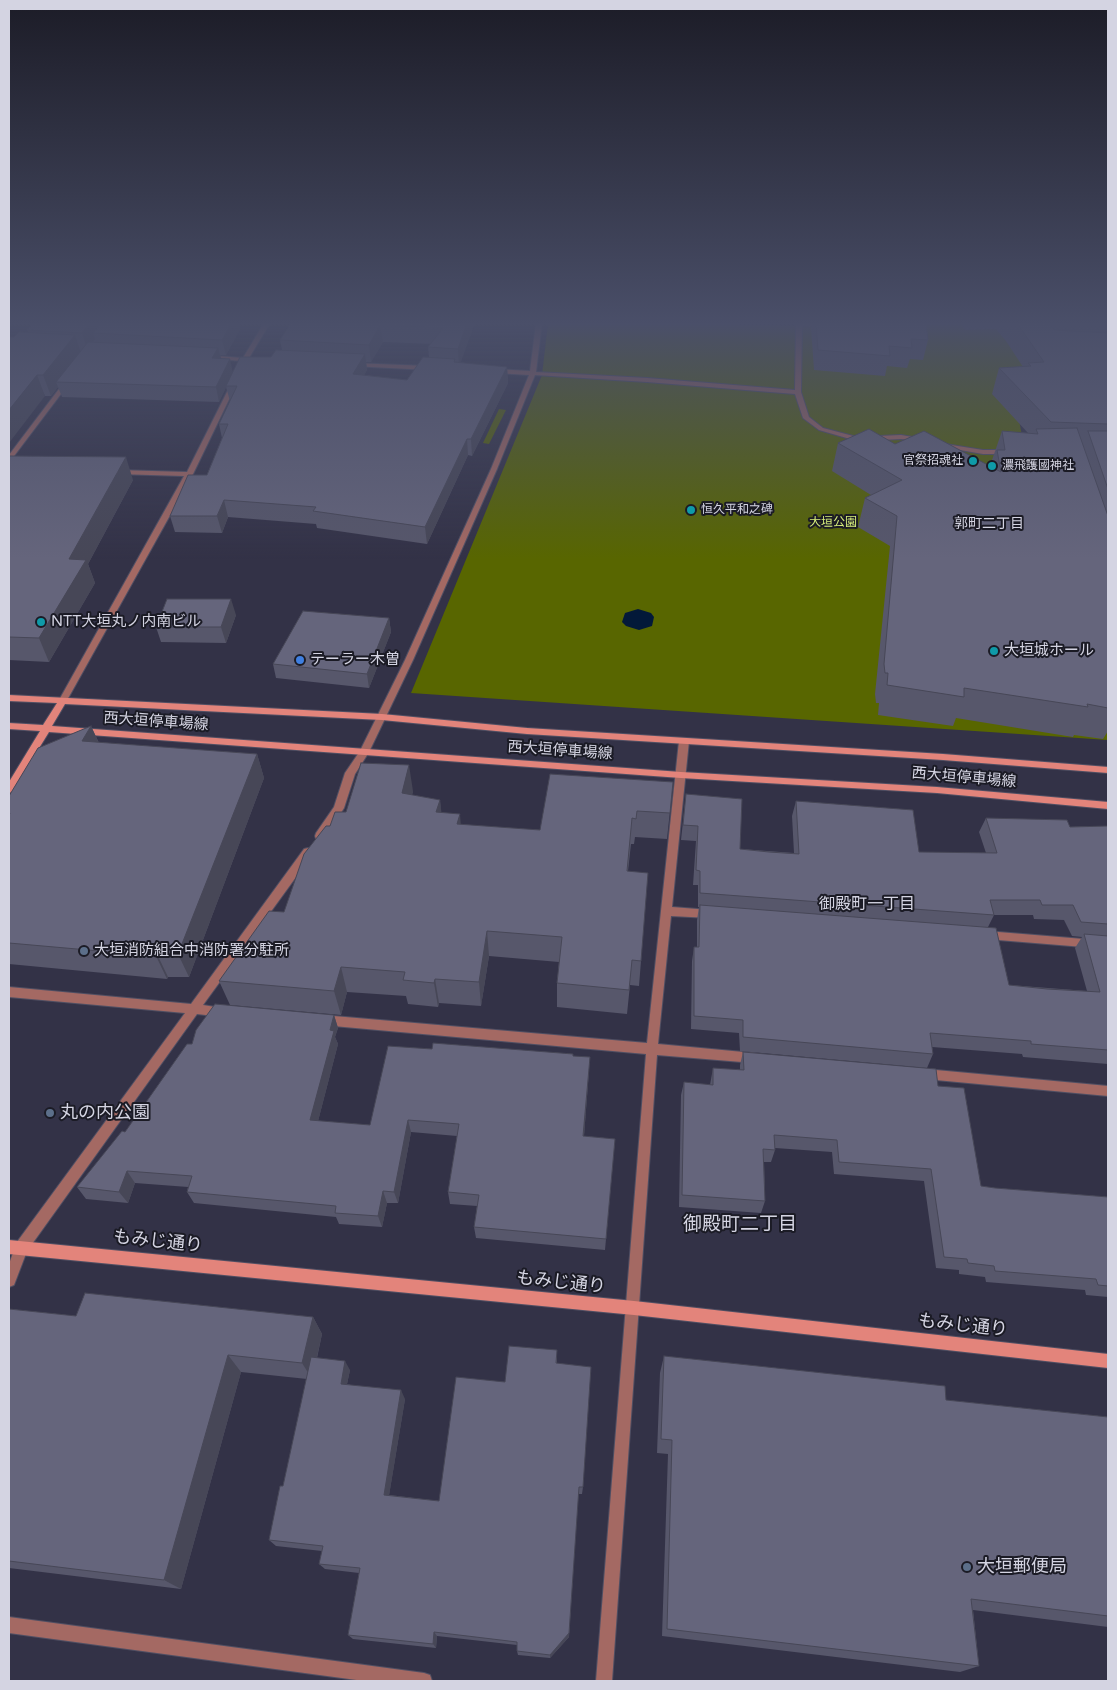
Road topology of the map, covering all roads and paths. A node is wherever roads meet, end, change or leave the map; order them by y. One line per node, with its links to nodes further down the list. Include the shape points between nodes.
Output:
1 (52, 402): 6 (street)
2 (224, 402): 8 (street)
3 (521, 402): 11 (street, via 455,559)
4 (801, 402): 5 (street, via 806,418 821,429 857,439 915,438 962,450)
5 (1012, 452)
6 (9, 459)
7 (113, 472): 8 (street)
8 (189, 474): 10 (street)
9 (9, 698): 10 (main road, 西大垣停車場線)
10 (62, 702): 11 (main road, 西大垣停車場線); 13 (main road)
11 (382, 717): 14 (main road, 西大垣停車場線); 15 (street)
12 (9, 726): 13 (main road, 西大垣停車場線)
13 (46, 729): 15 (main road, 西大垣停車場線); 18 (main road)
14 (684, 741): 16 (main road, 西大垣停車場線); 17 (street)
15 (364, 752): 17 (main road, 西大垣停車場線); 25 (street, via 350,773 339,808)
16 (1108, 770)
17 (681, 774): 19 (main road, 西大垣停車場線, via 937,790); 20 (street)
18 (9, 790)
19 (1108, 806)
20 (666, 911): 21 (street); 28 (street)
21 (725, 915)
22 (971, 934): 23 (street)
23 (1108, 945)
24 (9, 992): 25 (street)
25 (196, 1010): 26 (street); 32 (street)
26 (236, 1013)
27 (305, 1019): 28 (street)
28 (652, 1048): 29 (street); 34 (street)
29 (762, 1059)
30 (910, 1073): 31 (street)
31 (1108, 1091)
32 (15, 1247): 33 (street); 34 (main road, もみじ通り)
33 (9, 1280)
34 (634, 1308): 35 (main road, もみじ通り); 38 (street)
35 (1108, 1361)
36 (9, 1626): 37 (street)
37 (424, 1681)
38 (604, 1681)

